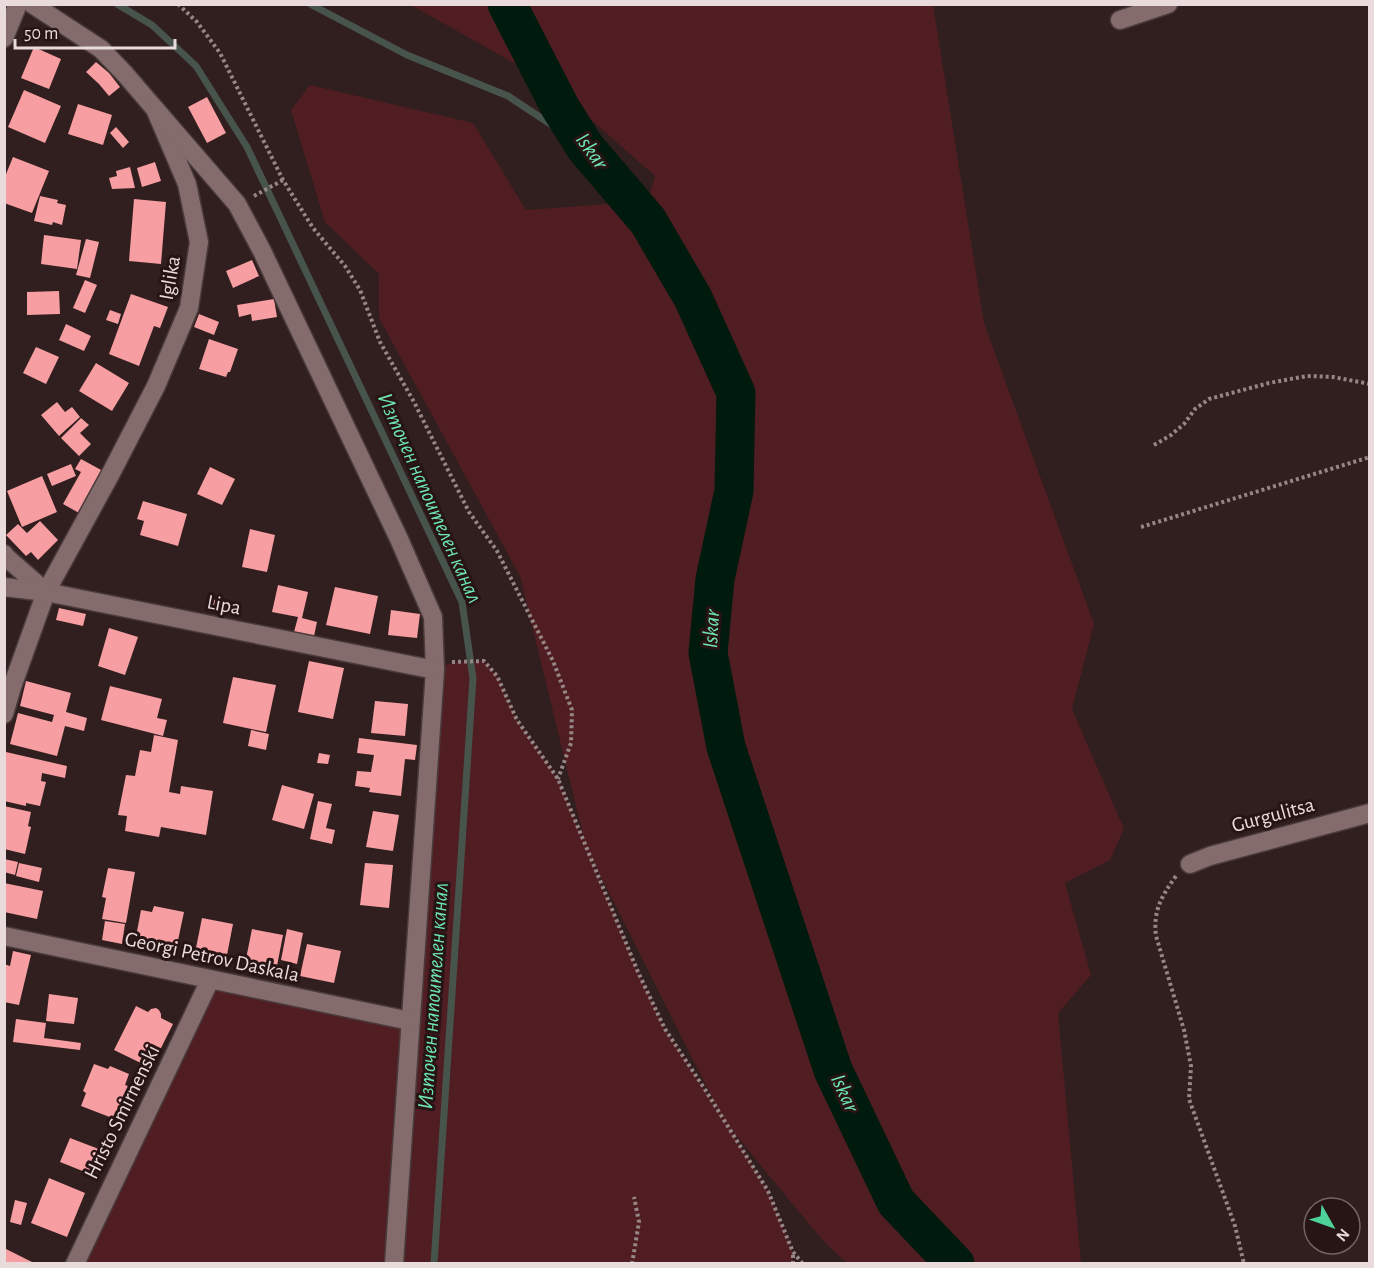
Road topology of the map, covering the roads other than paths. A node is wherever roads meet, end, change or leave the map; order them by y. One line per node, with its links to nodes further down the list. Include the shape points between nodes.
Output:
1 (18, 4): 5 (street)
2 (32, 4): 6 (street, Iglika, via 100,49)
3 (1168, 4): 4 (street)
4 (1120, 20)
5 (4, 38)
6 (155, 109): 9 (street, Iglika, via 187,184 199,242 189,308 156,386); 10 (street, via 237,204 262,251 433,617)
7 (4, 554): 9 (street)
8 (4, 587): 9 (street, Lipa)
9 (46, 592): 10 (street, Lipa); 11 (street, Iglika)
10 (435, 670): 16 (street)
11 (4, 714)
12 (1370, 813): 13 (street, Gurgulitsa)
13 (1190, 864)
14 (4, 936): 15 (street, Georgi Petrov Daskala)
15 (210, 980): 16 (street, Georgi Petrov Daskala); 17 (street, Hristo Smirnenski)
16 (410, 1021): 18 (street)
17 (75, 1263)
18 (394, 1263)

